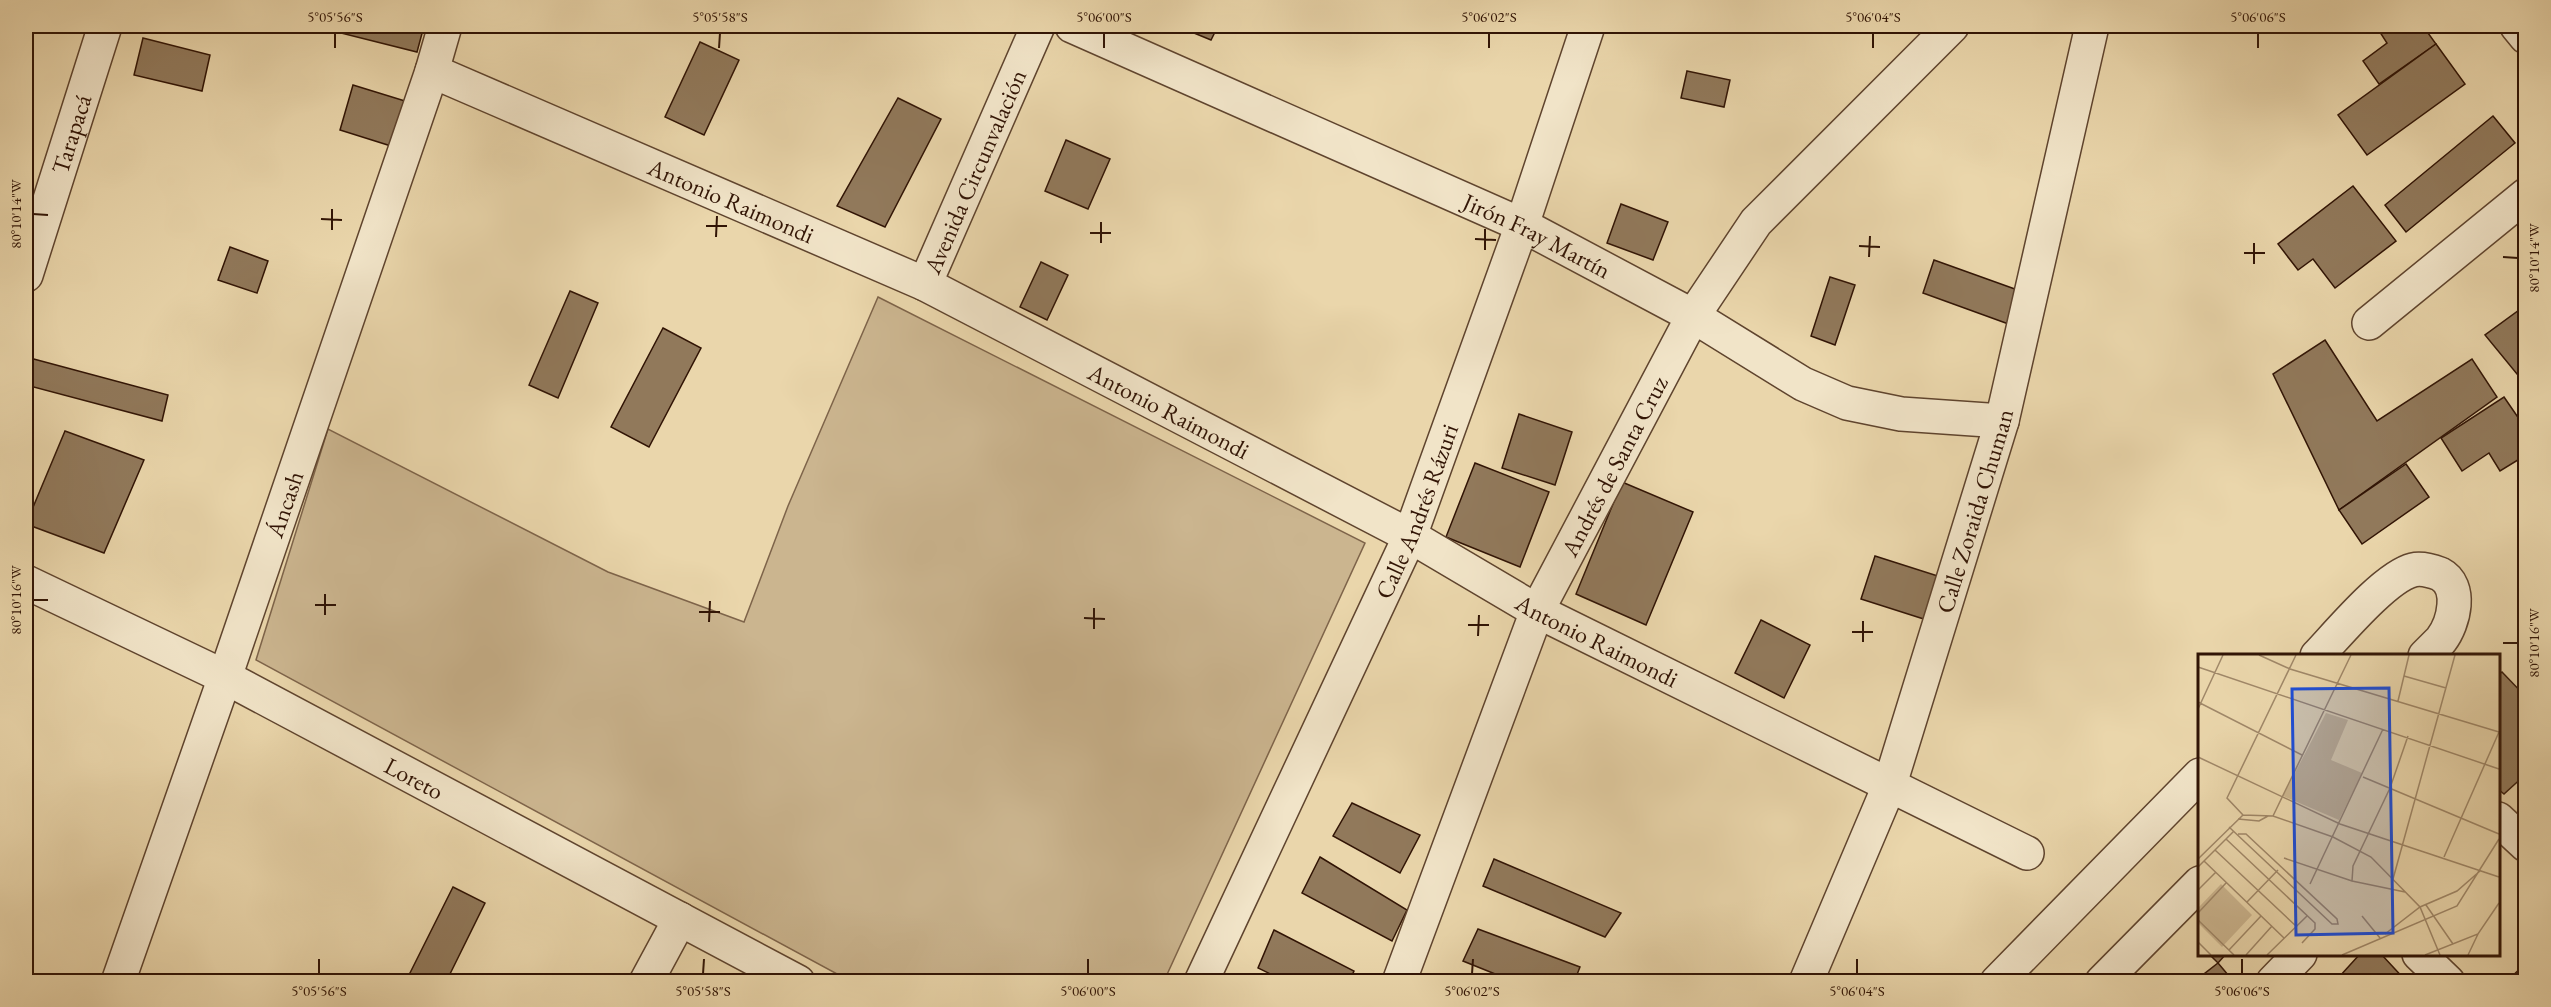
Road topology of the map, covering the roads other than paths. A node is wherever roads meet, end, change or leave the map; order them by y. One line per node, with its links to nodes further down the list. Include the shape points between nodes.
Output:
1 (105, 26): 13 (street, Tarapacá)
2 (445, 26): 10 (street, Áncash)
3 (1038, 26): 14 (street, Avenida Circunvalación)
4 (1072, 26): 12 (street, Jirón Fray Martín)
5 (1588, 26): 12 (street, Calle Andrés Rázuri)
6 (1952, 26): 15 (street, Andrés de Santa Cruz, via 1756,222)
7 (2092, 26): 17 (street, Calle Zoraida Chuman)
8 (2517, 26): 9 (street)
9 (2526, 37)
10 (432, 71): 14 (street, Antonio Raimondi); 23 (street, Áncash)
11 (2526, 195): 16 (street)
12 (1522, 225): 15 (street, Jirón Fray Martín); 18 (street, Calle Andrés Rázuri)
13 (26, 275)
14 (926, 284): 18 (street, Antonio Raimondi)
15 (1693, 316): 17 (street, Jirón Fray Martín, via 1803,384 1847,403 1900,414); 20 (street, Andrés de Santa Cruz)
16 (2369, 323)
17 (2002, 421): 25 (street, Calle Zoraida Chuman)
18 (1410, 536): 20 (street, Antonio Raimondi); 36 (street, Calle Andrés Rázuri)
19 (26, 582): 23 (street, Loreto)
20 (1537, 611): 25 (street, Antonio Raimondi); 37 (street, Andrés de Santa Cruz)
21 (2319, 654): 22 (street, via 2392,580 2414,570 2433,571 2447,578 2454,593 2453,615 2442,638)
22 (2427, 654)
23 (225, 677): 30 (street, Loreto); 33 (street, Áncash)
24 (2198, 777): 39 (street)
25 (1890, 784): 28 (street, Antonio Raimondi); 38 (street, Calle Zoraida Chuman)
26 (2500, 820): 27 (street)
27 (2526, 845)
28 (2027, 853)
29 (2198, 885): 40 (street)
30 (680, 919): 34 (street); 35 (street, Loreto)
31 (2298, 956): 41 (street)
32 (2421, 956): 42 (street)
33 (118, 981)
34 (646, 981)
35 (798, 981)
36 (1201, 981)
37 (1400, 981)
38 (1806, 981)
39 (1996, 981)
40 (2102, 981)
41 (2273, 981)
42 (2448, 981)

